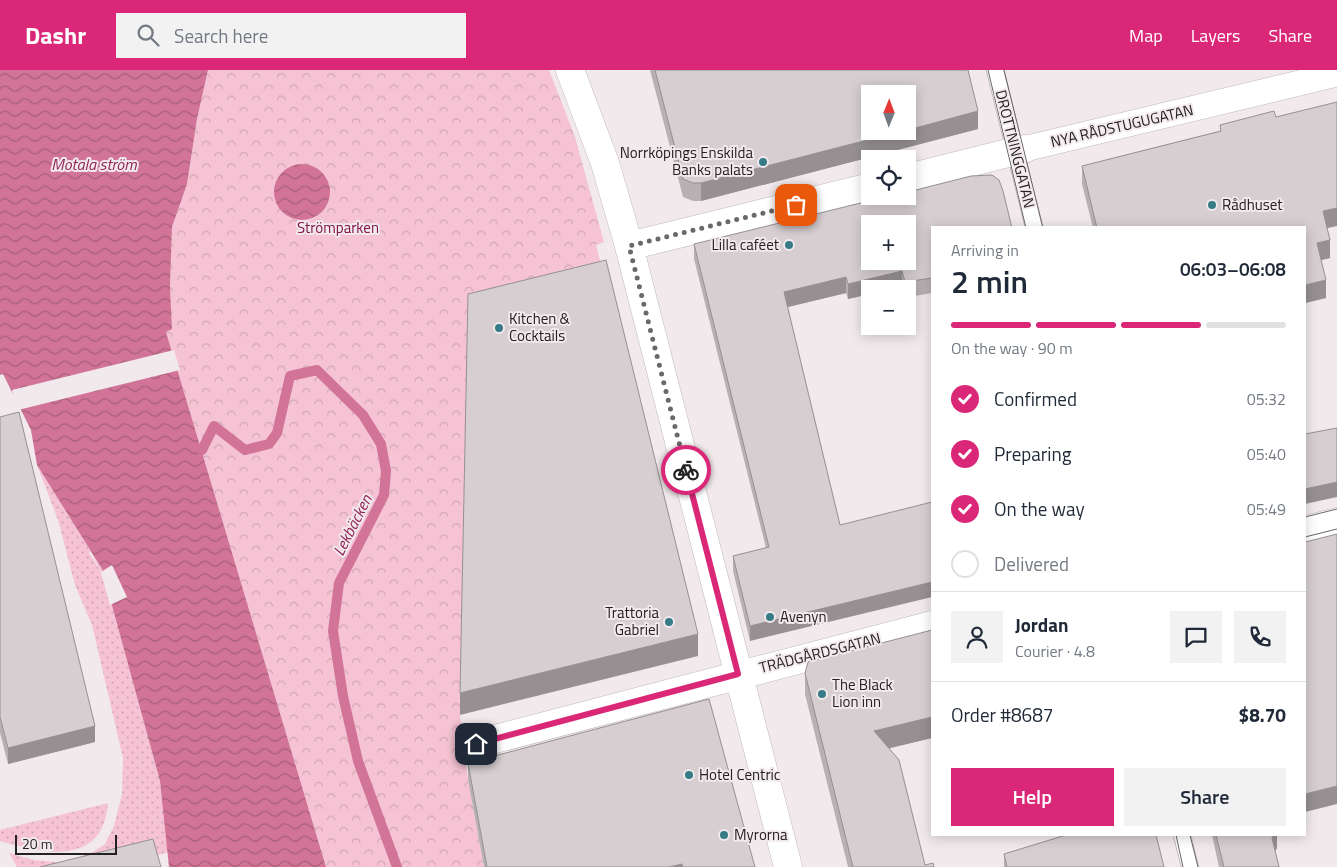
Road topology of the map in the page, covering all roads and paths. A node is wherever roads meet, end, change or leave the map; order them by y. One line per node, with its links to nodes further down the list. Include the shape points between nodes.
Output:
1 (570, 70): 8 (street, via 605,163)
2 (996, 70): 4 (lane, DROTTNINGGATAN)
3 (1337, 74): 4 (street, NYA RÅDSTUGUGATAN)
4 (1019, 150): 5 (street, NYA RÅDSTUGUGATAN); 7 (lane, DROTTNINGGATAN)
5 (916, 176)
6 (861, 189): 8 (street)
7 (1034, 226)
8 (629, 246): 12 (street)
9 (1337, 522): 10 (street)
10 (1306, 530)
11 (931, 624): 12 (street, TRÄDGÅRDSGATAN)
12 (738, 674): 13 (street, TRÄDGÅRDSGATAN); 15 (street)
13 (476, 744)
14 (1182, 836): 16 (lane)
15 (788, 867)
16 (1190, 867)

